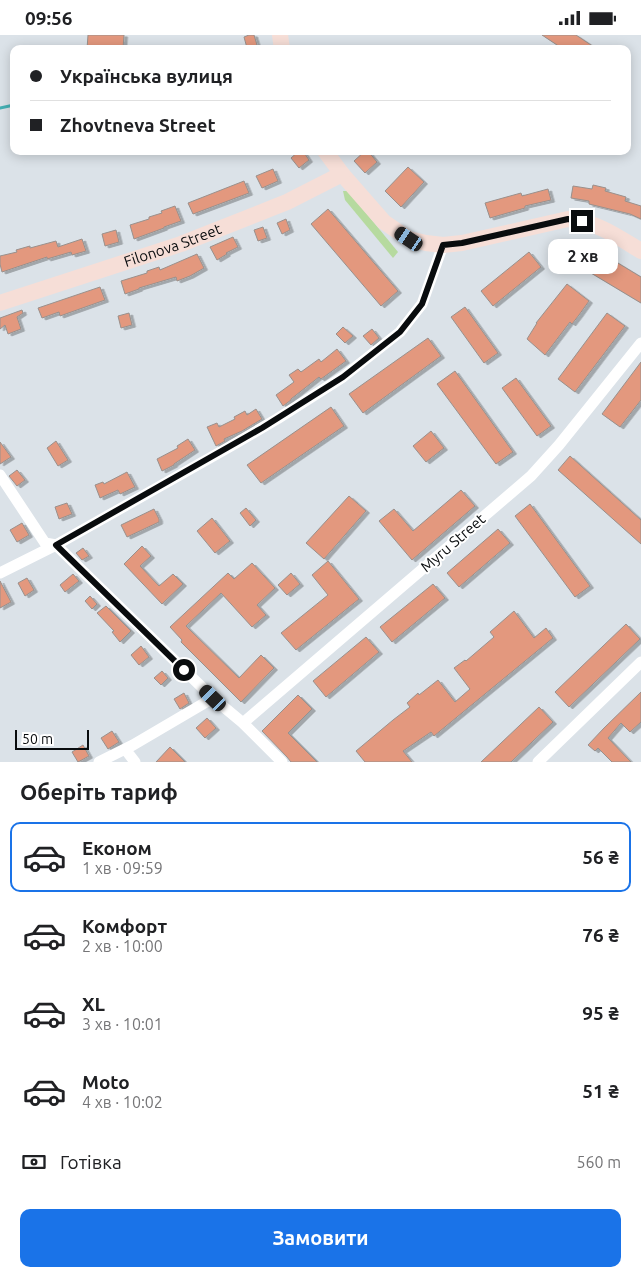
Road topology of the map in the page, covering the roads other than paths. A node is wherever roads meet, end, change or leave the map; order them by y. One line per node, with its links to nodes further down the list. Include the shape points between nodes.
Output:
1 (328, 155): 2 (main road)
2 (342, 174): 3 (main road, via 384,223 409,239); 5 (main road, Filonova Street, via 286,202 181,244)
3 (443, 245): 4 (main road, via 568,219 595,224); 8 (street, via 422,304 400,332 343,377 262,428)
4 (641, 251)
5 (0, 303)
6 (641, 343): 12 (street, Myru Street, via 531,476)
7 (0, 475): 8 (street, via 45,543)
8 (56, 545): 9 (street); 11 (street)
9 (0, 573)
10 (641, 662): 14 (street)
11 (213, 698): 12 (street); 13 (street)
12 (243, 723): 17 (street)
13 (125, 749): 15 (street); 16 (street)
14 (544, 760)
15 (99, 762)
16 (135, 762)
17 (282, 762)

